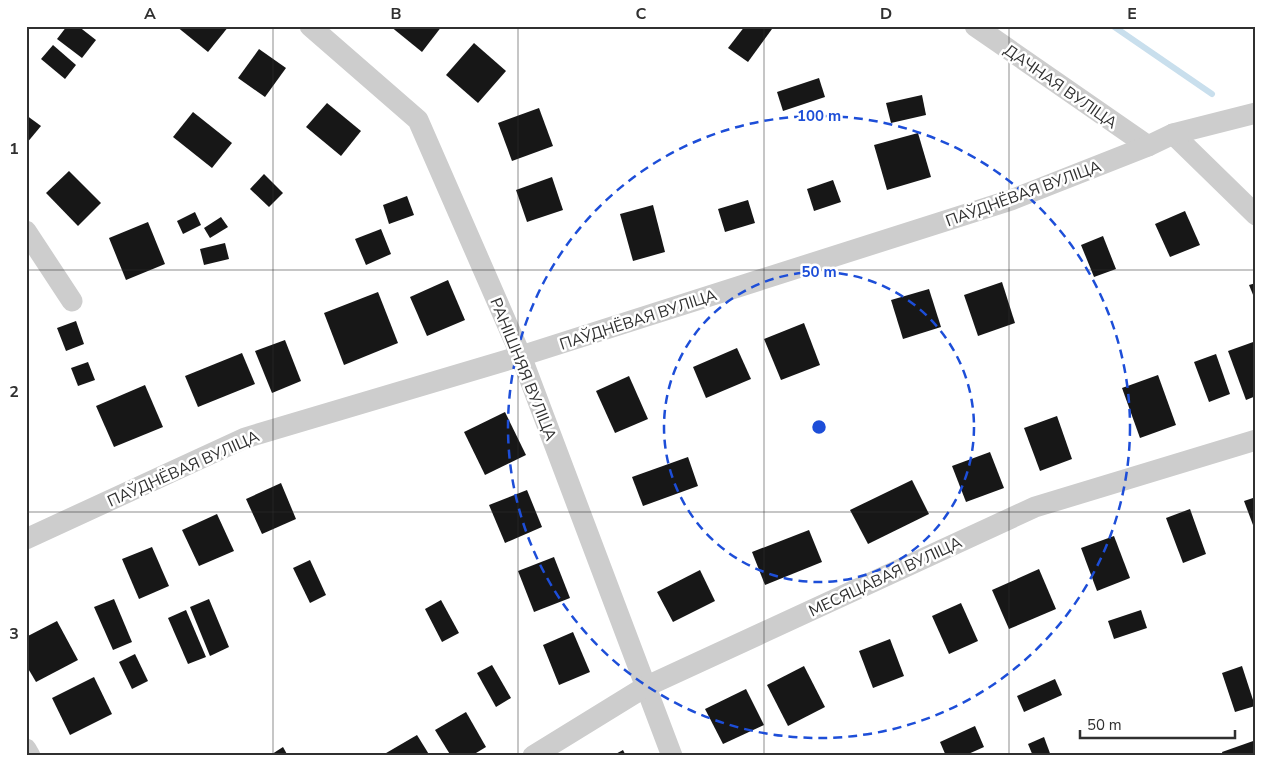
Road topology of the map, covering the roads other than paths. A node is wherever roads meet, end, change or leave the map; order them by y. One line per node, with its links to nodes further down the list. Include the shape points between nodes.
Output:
1 (310, 26): 9 (street, РАНІШНЯЯ ВУЛІЦА, via 418,120)
2 (975, 26): 5 (street, ДАЧНАЯ ВУЛІЦА)
3 (1256, 113): 4 (street, ПАЎДНЁВАЯ ВУЛІЦА)
4 (1174, 134): 5 (street, ПАЎДНЁВАЯ ВУЛІЦА); 6 (street)
5 (1148, 146): 9 (street, ПАЎДНЁВАЯ ВУЛІЦА, via 1011,200)
6 (1256, 215)
7 (26, 231): 8 (street)
8 (72, 301)
9 (520, 356): 11 (street, ПАЎДНЁВАЯ ВУЛІЦА, via 245,438); 12 (street, РАНІШНЯЯ ВУЛІЦА)
10 (1256, 440): 12 (street, МЕСЯЦАВАЯ ВУЛІЦА, via 1035,507)
11 (26, 539)
12 (645, 687): 15 (street, МЕСЯЦАВАЯ ВУЛІЦА); 16 (street, РАНІШНЯЯ ВУЛІЦА)
13 (26, 749): 14 (street)
14 (30, 756)
15 (533, 756)
16 (672, 756)

